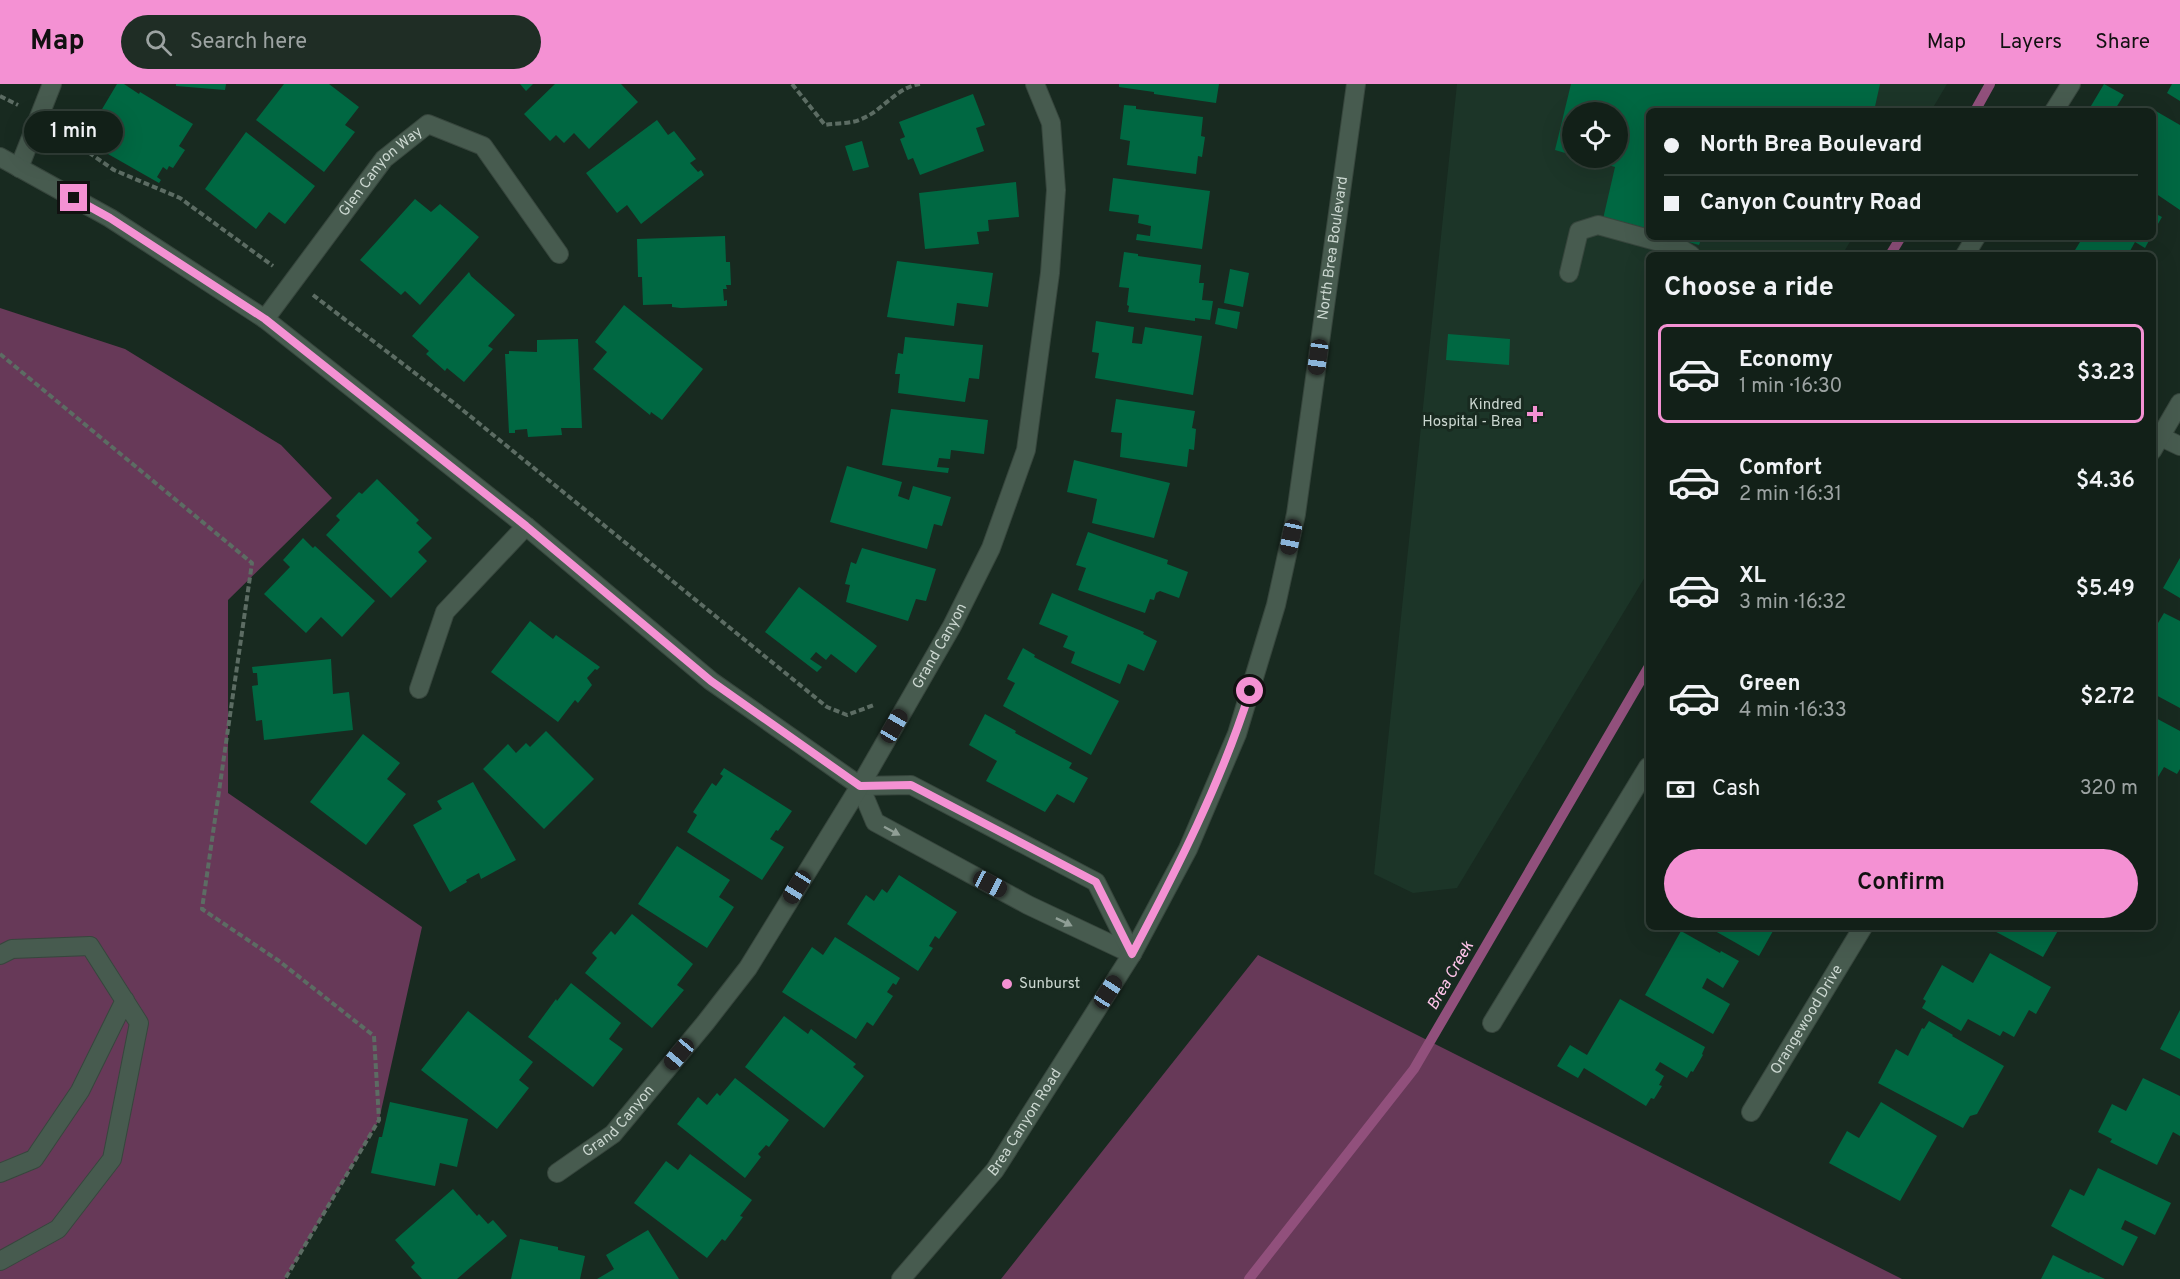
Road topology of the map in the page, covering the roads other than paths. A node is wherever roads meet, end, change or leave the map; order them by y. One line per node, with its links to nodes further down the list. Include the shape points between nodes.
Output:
1 (52, 84): 7 (street)
2 (1035, 84): 20 (street, Grand Canyon, via 1051,123 1056,190 1050,273 1026,450 991,548 952,626)
3 (1356, 84): 22 (street, North Brea Boulevard, via 1296,514 1276,605 1237,734 1188,849)
4 (2071, 84): 5 (street)
5 (2056, 108)
6 (0, 157): 7 (street)
7 (19, 168): 13 (street, via 110,218)
8 (1646, 239): 12 (street, via 1599,225 1579,231)
9 (1651, 240): 10 (street)
10 (1685, 252)
11 (559, 254): 13 (street, Glen Canyon Way, via 483,146 428,124 384,159)
12 (1569, 273)
13 (265, 319): 17 (street)
14 (2180, 403): 15 (street)
15 (2157, 444): 16 (street)
16 (2180, 447)
17 (526, 526): 18 (street, via 445,612); 20 (street, via 711,681)
18 (419, 689)
19 (1646, 770): 25 (street)
20 (860, 786): 22 (street, one-way to 22, via 875,822 1028,905); 22 (street, via 911,785 1096,882); 28 (street, Grand Canyon, via 748,968 706,1022 613,1134)
21 (1861, 930): 26 (street, Orangewood Drive)
22 (1132, 954): 30 (street, Brea Canyon Road, via 995,1170)
23 (0, 955): 24 (street, via 12,949 90,946)
24 (125, 1000): 27 (street, via 80,1091 34,1159); 29 (street, via 139,1023 112,1159 58,1229)
25 (1492, 1023)
26 (1751, 1112)
27 (0, 1173)
28 (557, 1173)
29 (0, 1261)
30 (901, 1279)

